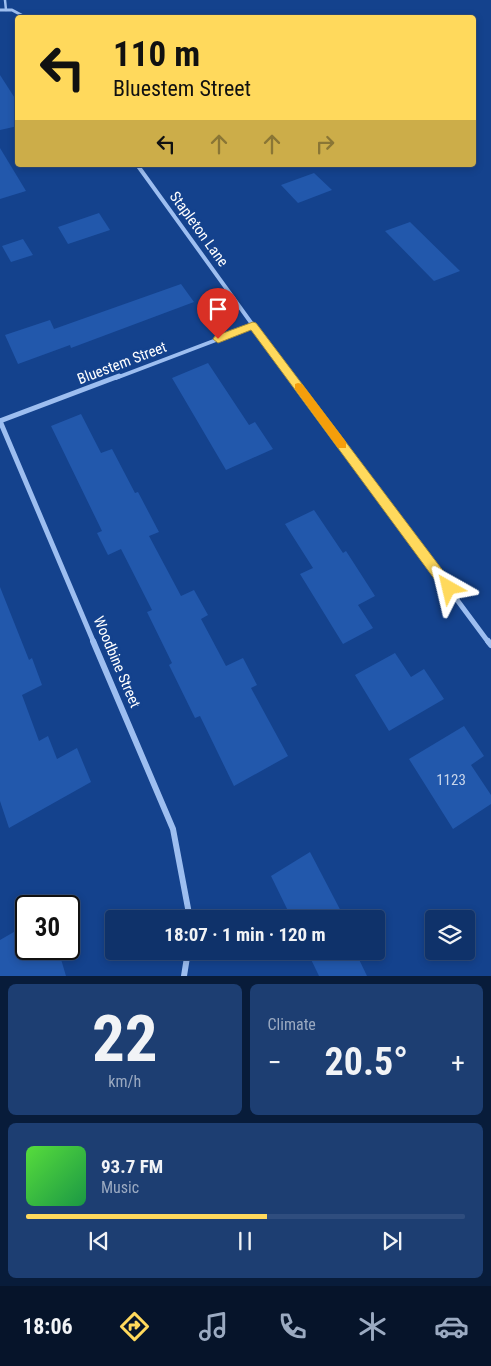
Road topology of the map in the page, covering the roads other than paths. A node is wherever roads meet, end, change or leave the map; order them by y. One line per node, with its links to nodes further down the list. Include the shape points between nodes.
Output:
1 (5, 0): 3 (lane)
2 (0, 10): 3 (street)
3 (6, 10): 4 (street)
4 (21, 15)
5 (138, 167): 6 (street, Stapleton Lane)
6 (253, 326): 7 (street, Bluestem Street); 8 (street, Stapleton Lane)
7 (0, 421): 9 (street, Woodbine Street, via 173,829)
8 (491, 645)
9 (188, 910)
10 (187, 960): 11 (street)
11 (184, 976)

